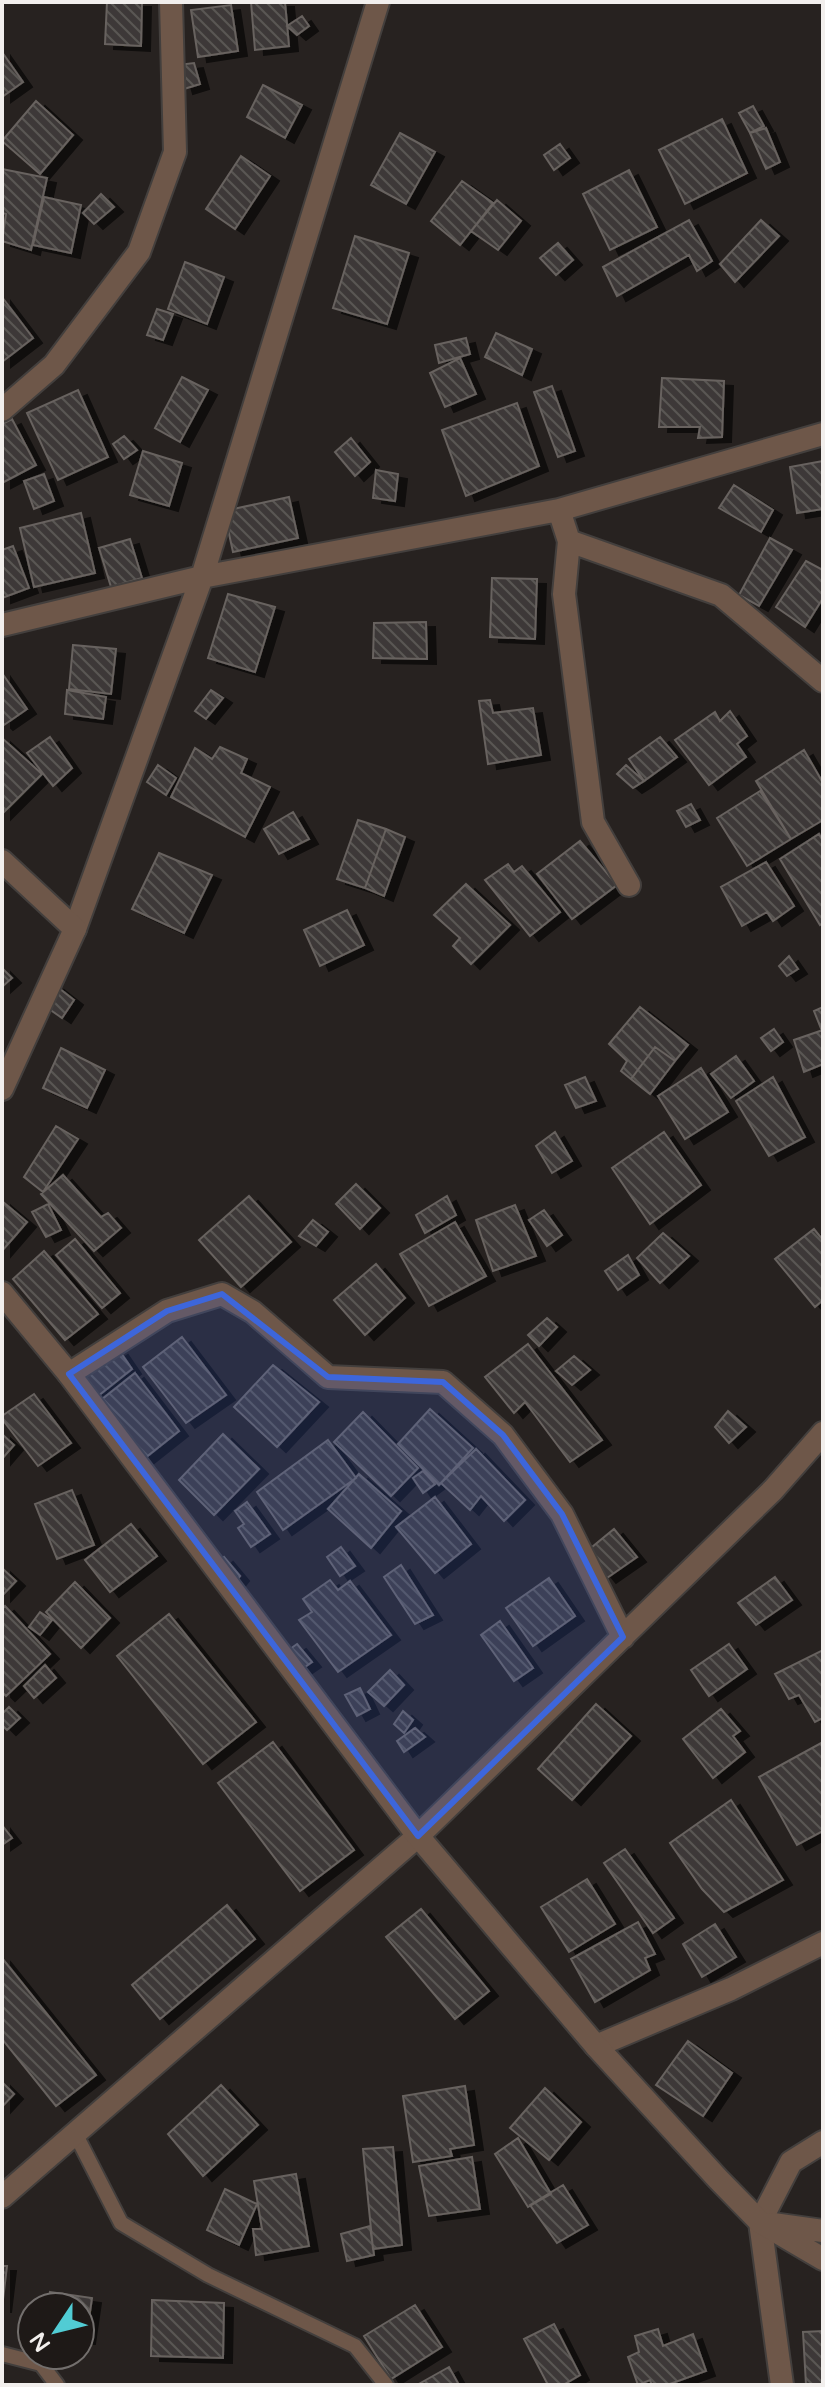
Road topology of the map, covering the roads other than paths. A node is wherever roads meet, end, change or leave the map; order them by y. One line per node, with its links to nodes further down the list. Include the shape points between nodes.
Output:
1 (171, 2): 3 (street, via 175,152 139,252 54,365)
2 (378, 2): 7 (street)
3 (2, 410)
4 (823, 434): 5 (street)
5 (559, 510): 6 (street); 7 (street)
6 (569, 541): 9 (street, via 721,595); 11 (street, via 564,594 593,822)
7 (202, 577): 8 (street); 12 (street)
8 (2, 625)
9 (823, 681)
10 (2, 861): 12 (street)
11 (629, 885)
12 (75, 929): 13 (street)
13 (2, 1089)
14 (2, 1293): 15 (street)
15 (69, 1374): 17 (street, via 167,1311 222,1294 253,1312 328,1377 443,1382 503,1435 562,1514); 18 (street)
16 (823, 1433): 17 (street, via 773,1490)
17 (623, 1637): 18 (street)
18 (418, 1836): 20 (street); 21 (street)
19 (823, 1943): 20 (street)
20 (596, 2046): 24 (street)
21 (76, 2135): 23 (street); 29 (lane, via 121,2223 208,2275 355,2346)
22 (823, 2142): 24 (street, via 791,2162)
23 (2, 2197)
24 (760, 2222): 25 (street); 26 (street); 30 (street)
25 (823, 2231)
26 (823, 2259)
27 (2, 2354): 28 (lane, via 41,2364)
28 (57, 2385)
29 (386, 2385)
30 (782, 2385)

